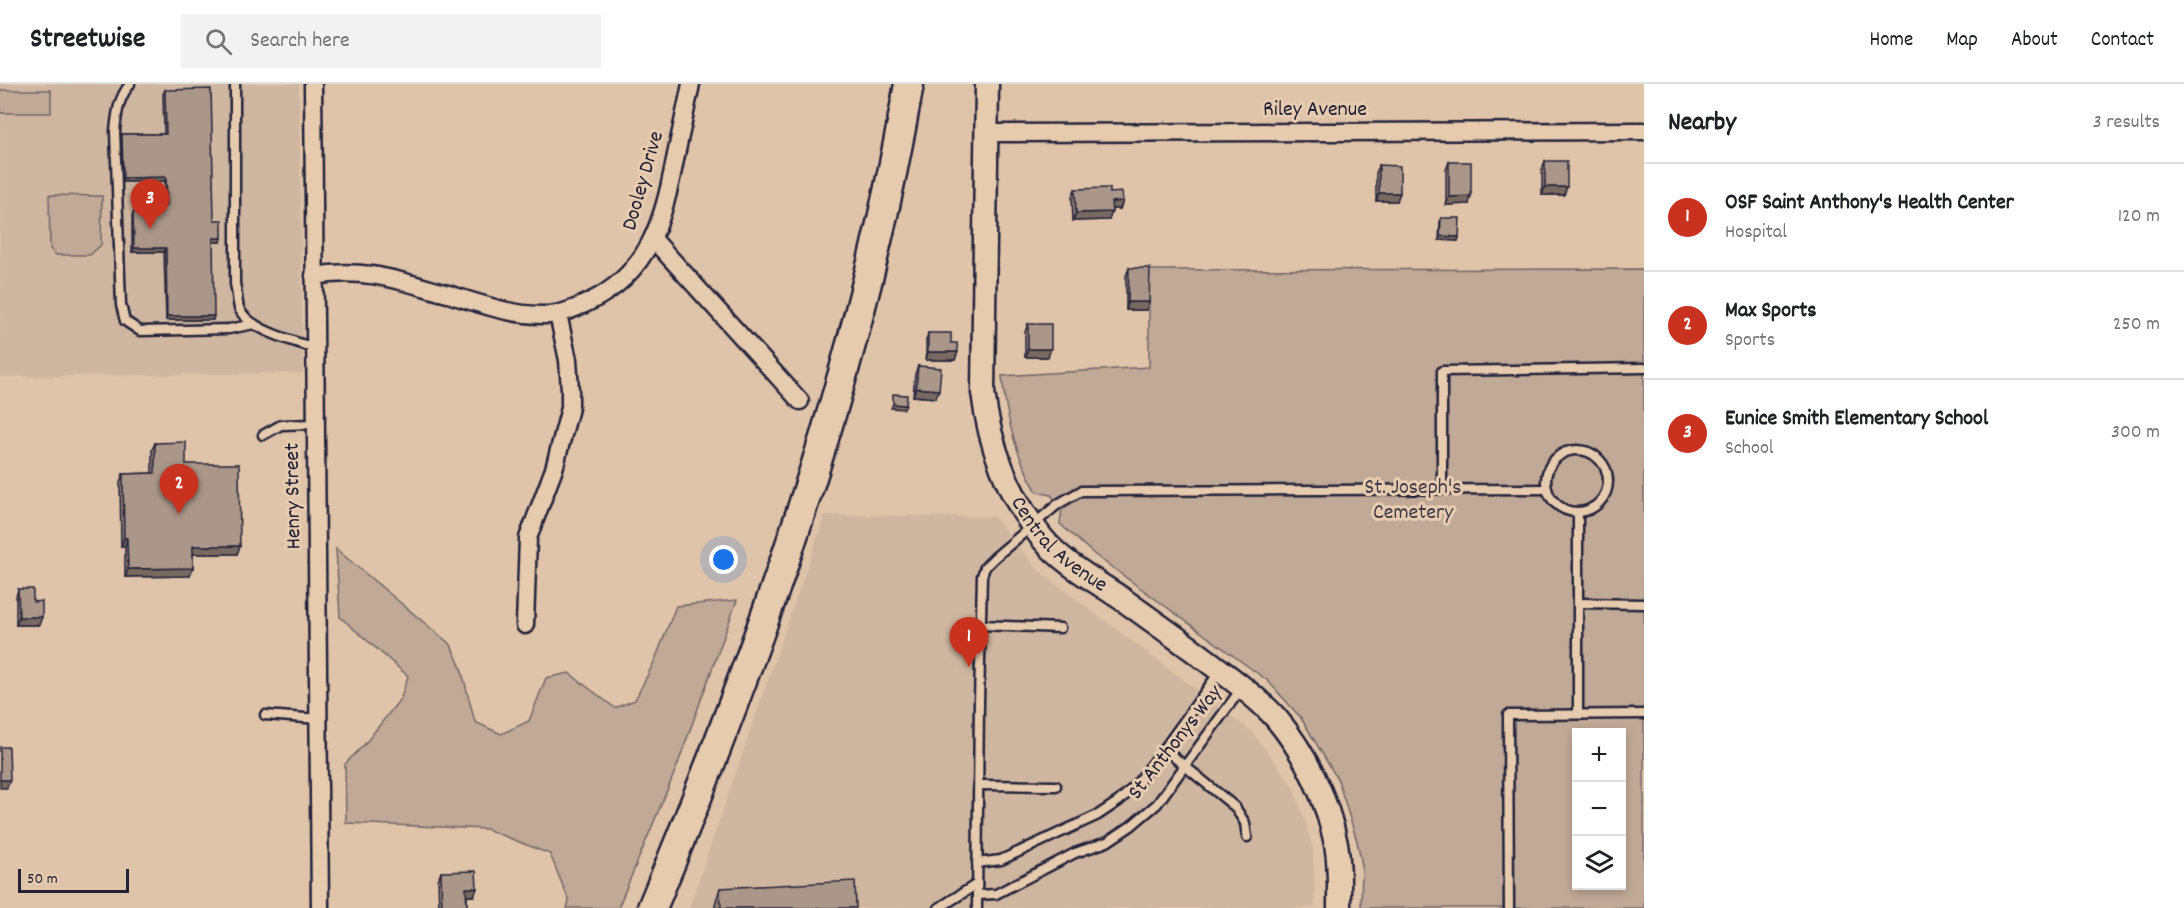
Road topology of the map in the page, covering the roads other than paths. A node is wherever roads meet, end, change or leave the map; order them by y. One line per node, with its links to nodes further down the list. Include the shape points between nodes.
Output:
1 (130, 84): 12 (lane, via 117,110 115,131 121,305 125,321 140,331 210,330)
2 (235, 84): 12 (lane, via 235,284 240,309)
3 (313, 84): 10 (street, Henry Street)
4 (691, 84): 9 (street, Dooley Drive, via 670,186)
5 (909, 84): 42 (highway, via 865,288 812,479 750,663)
6 (987, 84): 8 (street, Central Avenue)
7 (1644, 131): 8 (street, Riley Avenue)
8 (987, 133): 21 (street, Central Avenue, via 983,392 995,448 1013,493)
9 (653, 239): 11 (street, Dooley Drive, via 621,283); 15 (street)
10 (314, 276): 11 (street, Dooley Drive, via 357,272 527,315); 13 (street, Henry Street)
11 (558, 314): 24 (street, via 568,360 570,408 554,469 528,538)
12 (254, 324): 13 (lane)
13 (314, 348): 16 (street, Henry Street)
14 (1644, 368): 18 (lane, via 1442,371)
15 (800, 401)
16 (315, 424): 17 (lane, via 281,425); 32 (street, Henry Street)
17 (264, 435)
18 (1442, 489): 19 (lane); 21 (lane, via 1081,491)
19 (1547, 489): 20 (lane, via 1558,506); 20 (lane, via 1548,469 1561,454 1581,450 1600,459 1606,467 1608,488 1597,505)
20 (1578, 512): 22 (lane)
21 (1033, 525): 25 (lane, via 985,567); 27 (street, Central Avenue, via 1066,560)
22 (1578, 603): 23 (lane); 29 (lane)
23 (1644, 604)
24 (525, 625)
25 (980, 625): 26 (lane); 35 (lane)
26 (1060, 628)
27 (1221, 671): 28 (street, Central Avenue); 33 (lane, St Anthonys Way)
28 (1242, 688): 34 (lane, St Anthonys Way); 45 (street, Central Avenue, via 1276,718 1316,783 1336,845)
29 (1578, 714): 30 (lane); 46 (lane, via 1508,715)
30 (1644, 714)
31 (265, 715): 32 (lane)
32 (320, 718): 41 (street, Henry Street)
33 (1164, 749): 34 (lane); 38 (lane, St Anthonys Way, via 1135,786 1098,814 1001,860)
34 (1186, 767): 37 (lane, via 1235,807 1245,823); 40 (lane, St Anthonys Way, via 1157,804 1107,842 1075,853 996,894)
35 (979, 785): 36 (lane); 38 (lane)
36 (1056, 786)
37 (1247, 837)
38 (977, 863): 39 (lane)
39 (977, 884): 40 (lane); 43 (lane)
40 (977, 895): 44 (lane)
41 (320, 908)
42 (652, 908)
43 (939, 908)
44 (977, 908)
45 (1339, 908)
46 (1509, 908)

